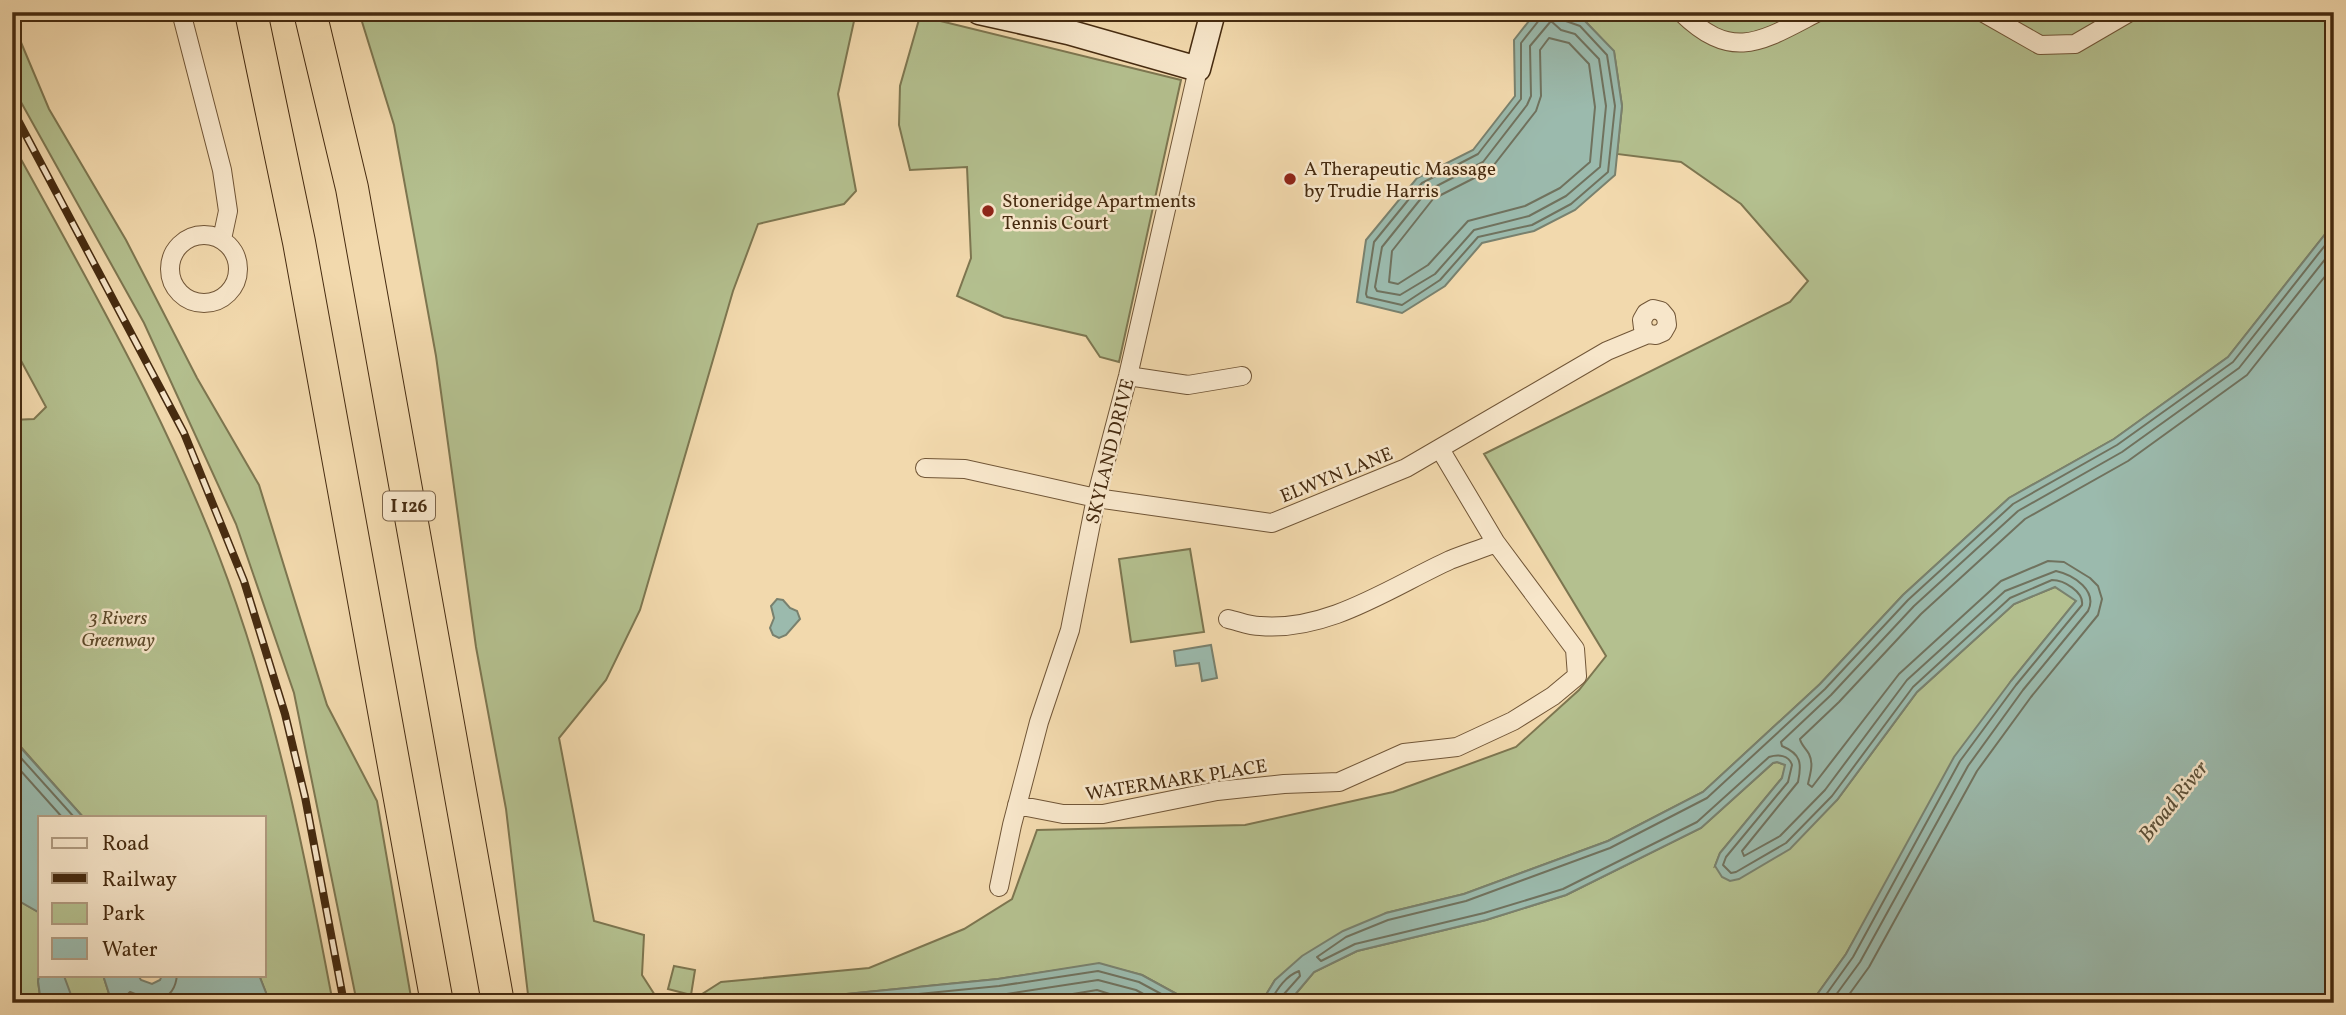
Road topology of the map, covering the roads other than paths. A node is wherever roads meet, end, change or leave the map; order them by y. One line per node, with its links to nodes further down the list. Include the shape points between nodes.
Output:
1 (181, 12): 11 (street, via 222,170 228,211)
2 (251, 12): 22 (highway, via 299,242)
3 (310, 12): 23 (highway, I 126, via 352,188)
4 (979, 12): 10 (street)
5 (1213, 12): 10 (street, SKYLAND DRIVE)
6 (1681, 12): 7 (street, via 1719,40 1744,44 1770,37)
7 (1818, 12)
8 (1982, 12): 9 (street, via 2040,45 2076,44)
9 (2130, 12)
10 (1198, 69): 13 (street, SKYLAND DRIVE)
11 (222, 239)
12 (1648, 334): 15 (street, ELWYN LANE, via 1607,351)
13 (1128, 376): 14 (street, via 1188,386); 17 (street, SKYLAND DRIVE)
14 (1242, 376)
15 (1440, 449): 17 (street, ELWYN LANE, via 1406,468 1272,523); 18 (street, WATERMARK PLACE)
16 (925, 468): 17 (street, ELWYN LANE, via 965,469)
17 (1096, 498): 20 (street, SKYLAND DRIVE, via 1070,629)
18 (1496, 543): 19 (street, via 1317,621 1258,626); 20 (street, WATERMARK PLACE, via 1575,649 1577,676 1513,721 1457,747 1405,753 1339,782 1217,791 1103,814 1063,814)
19 (1228, 619)
20 (1017, 806): 21 (street, SKYLAND DRIVE)
21 (999, 887)
22 (437, 1003)
23 (498, 1003)

